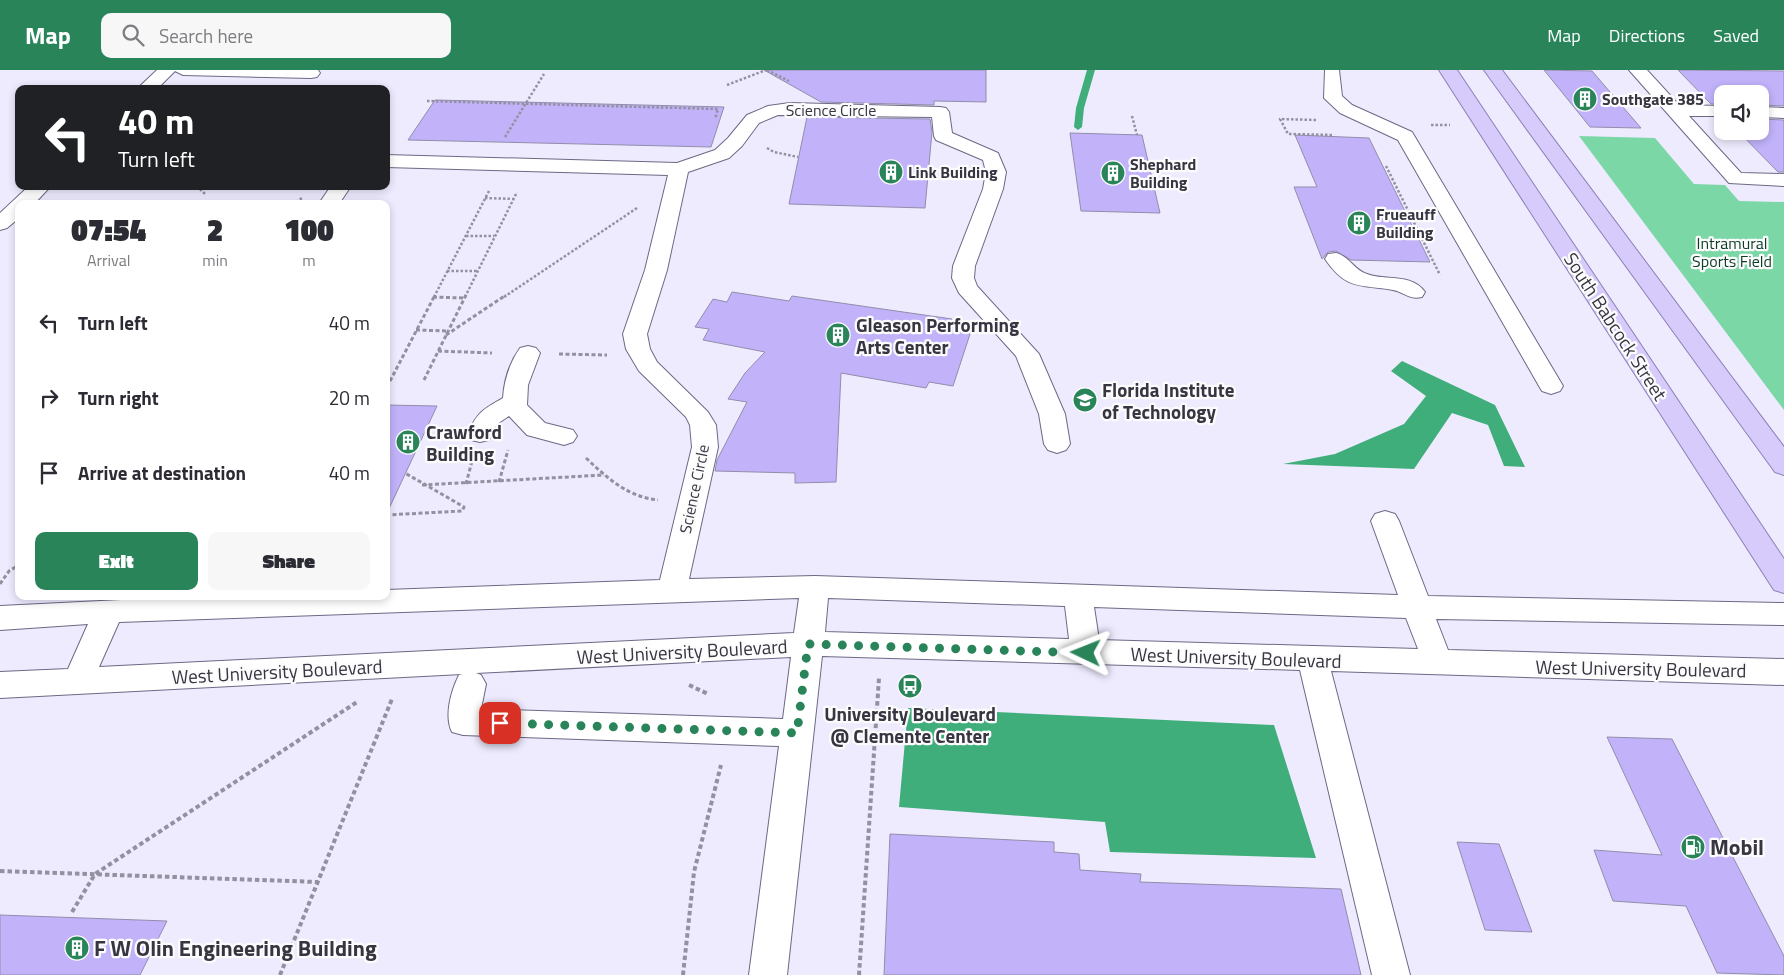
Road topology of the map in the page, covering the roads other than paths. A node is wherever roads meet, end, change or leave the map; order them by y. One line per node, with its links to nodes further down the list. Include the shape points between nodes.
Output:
1 (167, 70): 9 (street)
2 (183, 70): 7 (street)
3 (1353, 70): 8 (street, via 1344,73)
4 (1448, 70): 32 (main road, South Babcock Street)
5 (1493, 70): 30 (main road)
6 (1638, 70): 11 (street)
7 (312, 71): 10 (street)
8 (1326, 71): 25 (street, via 1333,98 1346,109 1405,136)
9 (150, 85)
10 (300, 85)
11 (1674, 110): 12 (street); 17 (street, via 1736,179)
12 (1714, 111)
13 (1769, 112): 14 (street)
14 (1784, 113)
15 (390, 161): 16 (street)
16 (679, 169): 29 (street, Science Circle, via 722,154 753,119 774,110 940,112 943,136 991,157 996,172 962,278 977,300 1027,354 1052,414); 34 (street, Science Circle, via 656,270 635,334 647,366 696,412 703,425 705,447)
17 (1784, 180)
18 (37, 190): 19 (street)
19 (26, 200)
20 (15, 211): 21 (street)
21 (0, 224)
22 (1336, 259): 23 (street, via 1346,273 1365,283 1404,284)
23 (1414, 292)
24 (528, 353): 26 (street, via 516,385)
25 (1551, 386)
26 (515, 416): 27 (street, via 487,419); 28 (street, via 536,429)
27 (480, 434)
28 (564, 436)
29 (1056, 444)
30 (1784, 466)
31 (1385, 521): 36 (street)
32 (1784, 582)
33 (815, 587): 34 (street); 35 (street); 40 (street)
34 (672, 590): 37 (street)
35 (1078, 595): 36 (street); 41 (street)
36 (1418, 607): 38 (street); 43 (street)
37 (109, 612): 39 (street); 45 (street)
38 (1784, 614)
39 (0, 618)
40 (808, 644): 41 (street, West University Boulevard); 45 (street, West University Boulevard); 48 (street)
41 (1086, 653): 42 (street, West University Boulevard)
42 (1313, 660): 43 (street, West University Boulevard); 50 (street)
43 (1438, 663): 44 (street, West University Boulevard)
44 (1784, 672)
45 (78, 681): 47 (street, West University Boulevard)
46 (470, 684): 48 (street, via 463,722)
47 (0, 685)
48 (797, 733): 49 (street)
49 (768, 975)
50 (1391, 975)

